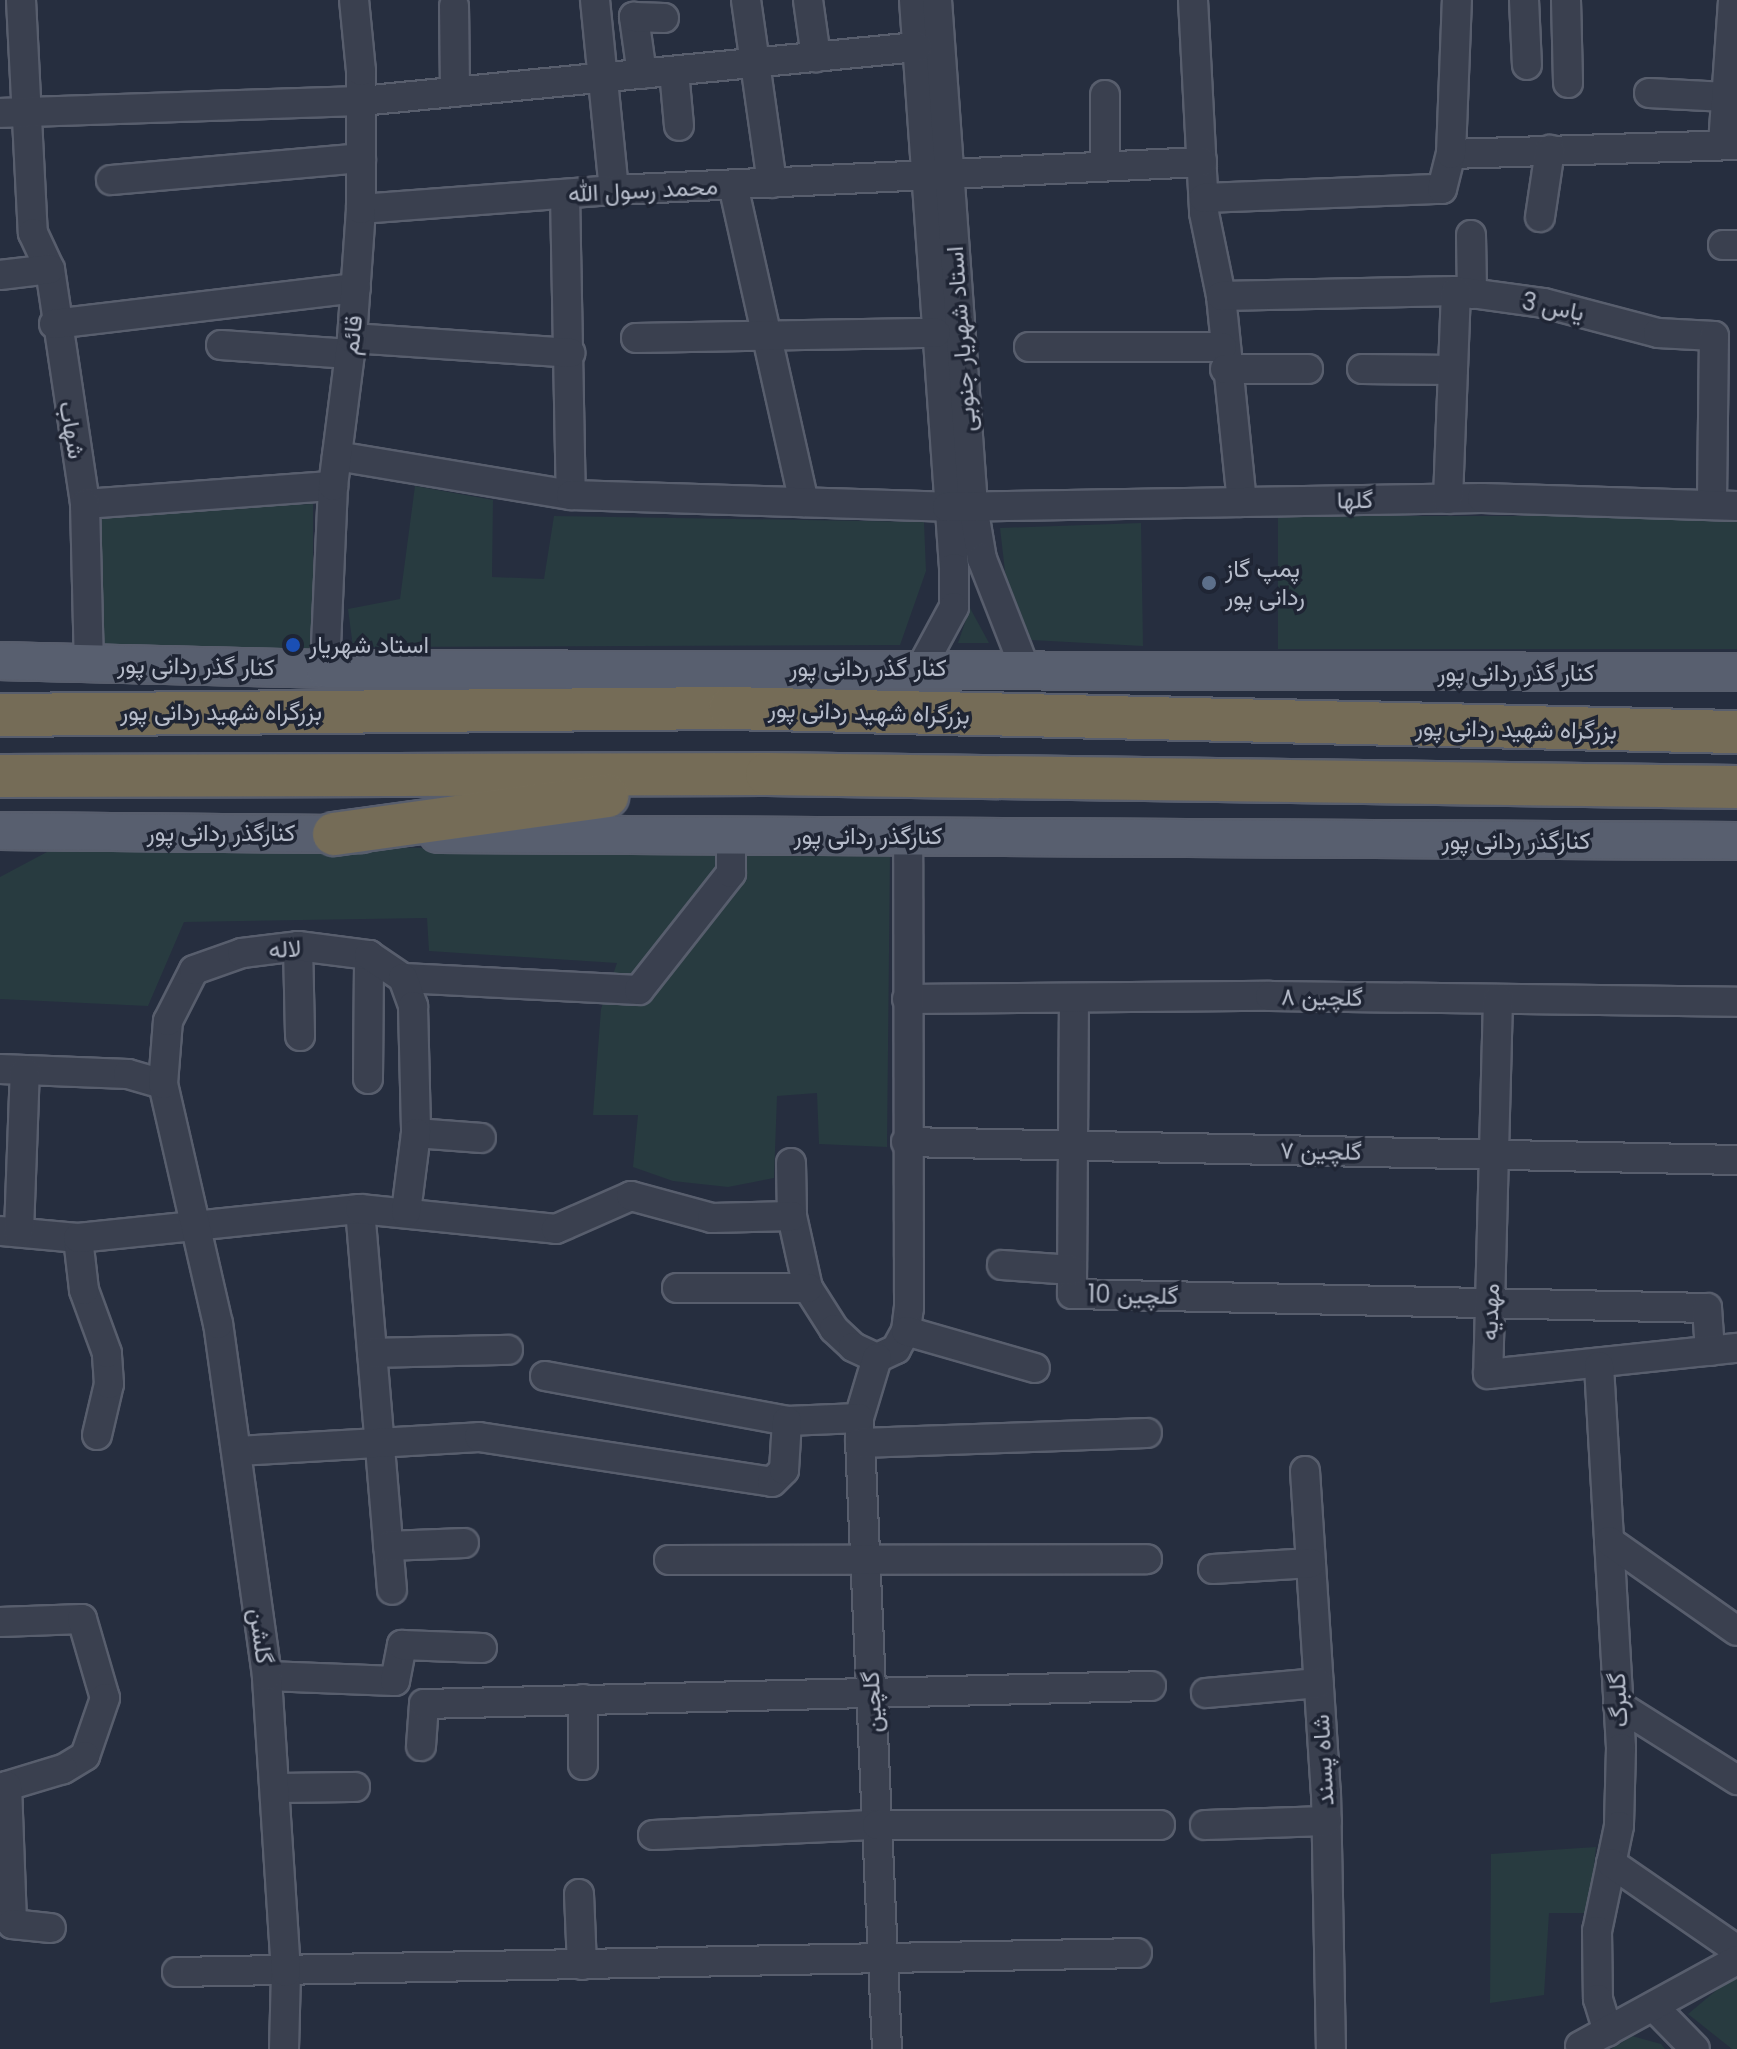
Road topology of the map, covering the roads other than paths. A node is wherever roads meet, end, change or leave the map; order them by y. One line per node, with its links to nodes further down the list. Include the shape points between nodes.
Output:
1 (354, 0): 28 (street, قائم)
2 (595, 0): 22 (street)
3 (746, 0): 18 (street)
4 (808, 0): 17 (street)
5 (914, 0): 16 (street, استاد شهریار جنوبی)
6 (937, 0): 38 (street, استاد شهریار جنوبی)
7 (1193, 0): 36 (street)
8 (1457, 0): 34 (street)
9 (1524, 0): 19 (street)
10 (1566, 0): 23 (street)
11 (1733, 0): 15 (street)
12 (454, 6): 24 (street)
13 (15, 16): 29 (street, شهاب)
14 (664, 18): 21 (street, via 634,17)
15 (1734, 35): 27 (street)
16 (917, 47): 17 (street); 38 (street, استاد شهریار جنوبی)
17 (816, 57): 18 (street)
18 (755, 63): 20 (street); 40 (street, via 754,126)
19 (1527, 65)
20 (674, 71): 21 (street); 31 (street)
21 (642, 74): 22 (street)
22 (603, 78): 24 (street); 42 (street)
23 (1568, 83)
24 (455, 92): 28 (street)
25 (1649, 93): 27 (street)
26 (1105, 95): 37 (street)
27 (1726, 97): 32 (street)
28 (361, 101): 29 (street); 35 (street, قائم)
29 (29, 112): 30 (street); 48 (street, شهاب, via 33,233)
30 (0, 113)
31 (679, 126)
32 (1730, 145): 33 (street)
33 (1550, 150): 34 (street); 46 (street)
34 (1451, 154): 44 (street, via 1442,189)
35 (361, 158): 39 (street); 45 (street, قائم)
36 (1202, 162): 37 (street, محمد رسول الله); 44 (street)
37 (1105, 166): 38 (street, محمد رسول الله)
38 (937, 174): 40 (street, محمد رسول الله); 54 (street, استاد شهریار جنوبی); 73 (street, استاد شهریار جنوبی)
39 (111, 180)
40 (772, 183): 41 (street, محمد رسول الله)
41 (733, 185): 42 (street, محمد رسول الله); 56 (street)
42 (614, 190): 43 (street, محمد رسول الله)
43 (565, 194): 45 (street, محمد رسول الله); 60 (street)
44 (1204, 198): 52 (street)
45 (361, 209): 50 (street, قائم)
46 (1540, 217)
47 (1471, 235): 51 (street)
48 (50, 269): 49 (street); 53 (street, شهاب)
49 (0, 275)
50 (356, 288): 53 (street); 58 (street, قائم)
51 (1464, 292): 52 (street, یاس 3); 64 (street); 72 (street, یاس 3, via 1544,303 1658,333 1714,336)
52 (1221, 296): 61 (street)
53 (54, 324): 71 (street, شهاب)
54 (936, 333): 56 (street); 73 (street, استاد شهریار جنوبی)
55 (636, 338): 56 (street)
56 (767, 339): 69 (street)
57 (221, 345): 58 (street)
58 (351, 346): 60 (street); 65 (street, قائم)
59 (1029, 347): 61 (street)
60 (570, 353): 67 (street)
61 (1224, 358): 62 (street); 70 (street)
62 (1308, 369)
63 (1362, 369): 64 (street)
64 (1453, 370): 68 (street)
65 (337, 456): 66 (street, قائم); 67 (street, گلها)
66 (333, 486): 71 (street); 77 (street, قائم)
67 (571, 495): 69 (street, گلها)
68 (1448, 499): 70 (street, گلها); 72 (street, گلها)
69 (804, 502): 73 (street, گلها)
70 (1242, 502): 73 (street, گلها)
71 (85, 504): 75 (street, شهاب)
72 (1725, 505)
73 (960, 507): 76 (street, استاد شهریار جنوبی, via 954,607); 78 (street, استاد شهریار جنوبی)
74 (0, 661): 75 (main road, کنار گذر ردانی پور)
75 (89, 664): 77 (main road, کنار گذر ردانی پور)
76 (921, 668): 77 (main road, کنار گذر ردانی پور); 78 (main road, کنار گذر ردانی پور)
77 (325, 669)
78 (1025, 669): 79 (main road, کنار گذر ردانی پور)
79 (1737, 672)
80 (1737, 712): 82 (highway)
81 (0, 715): 82 (highway, بزرگراه شهید ردانی پور, via 730,708)
82 (1591, 732): 83 (highway, بزرگراه شهید ردانی پور)
83 (1737, 732)
84 (767, 774): 85 (highway); 86 (highway); 88 (highway)
85 (0, 776)
86 (1737, 787)
87 (14, 831): 88 (main road, کنارگذر ردانی پور); 92 (main road)
88 (334, 834): 89 (main road, کنارگذر ردانی پور)
89 (731, 835): 90 (main road, کنارگذر ردانی پور); 95 (street, via 731,873 639,990)
90 (908, 836): 91 (main road, کنارگذر ردانی پور); 97 (street)
91 (1737, 841)
92 (0, 854)
93 (298, 946): 94 (street, لاله); 100 (street); 103 (street, لاله, via 242,953 194,970 168,1021)
94 (369, 955): 95 (street, لاله); 102 (street)
95 (403, 978): 104 (street, via 413,1006)
96 (1074, 998): 97 (street, گلچین ۸); 98 (street, گلچین ۸); 107 (street, گلچین 10)
97 (907, 999): 106 (street)
98 (1498, 999): 99 (street, گلچین ۸); 108 (street, مهدیه)
99 (1737, 1002)
100 (300, 1036)
101 (13, 1070): 103 (street, via 128,1074); 115 (street)
102 (368, 1079)
103 (163, 1084): 114 (street, لاله)
104 (416, 1133): 105 (street); 112 (street)
105 (481, 1138)
106 (906, 1142): 107 (street, گلچین ۷); 122 (street)
107 (1073, 1148): 108 (street, گلچین ۷); 118 (street, گلچین 10)
108 (1494, 1153): 109 (street, گلچین ۷); 121 (street, مهدیه)
109 (1737, 1160)
110 (791, 1163): 113 (street)
111 (360, 1209): 112 (street); 114 (street); 125 (street)
112 (406, 1212): 113 (street, via 556,1229 631,1196 712,1218)
113 (792, 1216): 120 (street)
114 (193, 1229): 116 (street); 135 (street, گلشن, via 218,1324)
115 (9, 1231): 116 (street)
116 (78, 1238): 133 (street, via 84,1290 107,1353 109,1384)
117 (1002, 1265): 118 (street)
118 (1072, 1270): 121 (street, گلچین 10, via 1072,1294)
119 (677, 1288): 120 (street)
120 (808, 1288): 126 (street, via 834,1329 853,1347)
121 (1490, 1302): 124 (street, via 1707,1308); 127 (street, مهدیه, via 1488,1374)
122 (906, 1331): 126 (street, via 896,1349); 128 (street)
123 (508, 1350): 125 (street)
124 (1724, 1350): 127 (street, مهدیه)
125 (372, 1353): 134 (street)
126 (877, 1358): 131 (street, گلچین)
127 (1599, 1366): 137 (street, گلبرگ)
128 (1035, 1368)
129 (545, 1376): 130 (street)
130 (787, 1421): 131 (street); 134 (street, via 784,1470 772,1482 479,1437)
131 (860, 1430): 132 (street); 142 (street, گلچین)
132 (1147, 1433)
133 (97, 1435)
134 (379, 1444): 135 (street); 139 (street)
135 (238, 1451): 149 (street, گلشن)
136 (1305, 1471): 143 (street, شاه پسند)
137 (1609, 1541): 147 (street); 155 (street, گلبرگ)
138 (464, 1543): 139 (street)
139 (388, 1546): 145 (street)
140 (1147, 1559): 142 (street)
141 (669, 1560): 142 (street)
142 (865, 1563): 152 (street, گلچین)
143 (1311, 1563): 144 (street); 150 (street, شاه پسند)
144 (1213, 1569)
145 (392, 1590)
146 (0, 1622): 159 (street, via 82,1619 105,1698 85,1756 63,1769)
147 (1737, 1631)
148 (482, 1648): 149 (street, via 402,1645 395,1681)
149 (267, 1676): 161 (street, گلشن)
150 (1319, 1683): 153 (street); 162 (street, شاه پسند)
151 (1151, 1686): 152 (street)
152 (871, 1689): 154 (street); 163 (street, گلچین)
153 (1206, 1693)
154 (583, 1699): 156 (street, via 424,1704); 157 (street)
155 (1618, 1705): 158 (street); 167 (street, گلبرگ, via 1619,1826)
156 (421, 1746)
157 (583, 1765)
158 (1737, 1780)
159 (4, 1787): 169 (street, via 12,1924)
160 (355, 1787): 161 (street)
161 (276, 1788): 176 (street, گلشن)
162 (1327, 1821): 165 (street); 182 (street, شاه پسند)
163 (877, 1825): 164 (street); 166 (street); 172 (street, گلچین)
164 (1160, 1825)
165 (1205, 1825)
166 (653, 1835)
167 (1611, 1863): 170 (street); 178 (street, گلبرگ, via 1597,1931 1598,1999)
168 (579, 1894): 174 (street)
169 (51, 1928)
170 (1737, 1950)
171 (1137, 1953): 172 (street)
172 (883, 1958): 174 (street); 181 (street, گلچین)
173 (1737, 1960): 177 (street)
174 (568, 1966): 176 (street)
175 (177, 1972): 176 (street)
176 (286, 1972): 180 (street, گلشن)
177 (1655, 2008): 178 (street); 183 (street)
178 (1608, 2032): 179 (street)
179 (1580, 2046)
180 (284, 2049)
181 (887, 2049)
182 (1331, 2049)
183 (1695, 2049)

